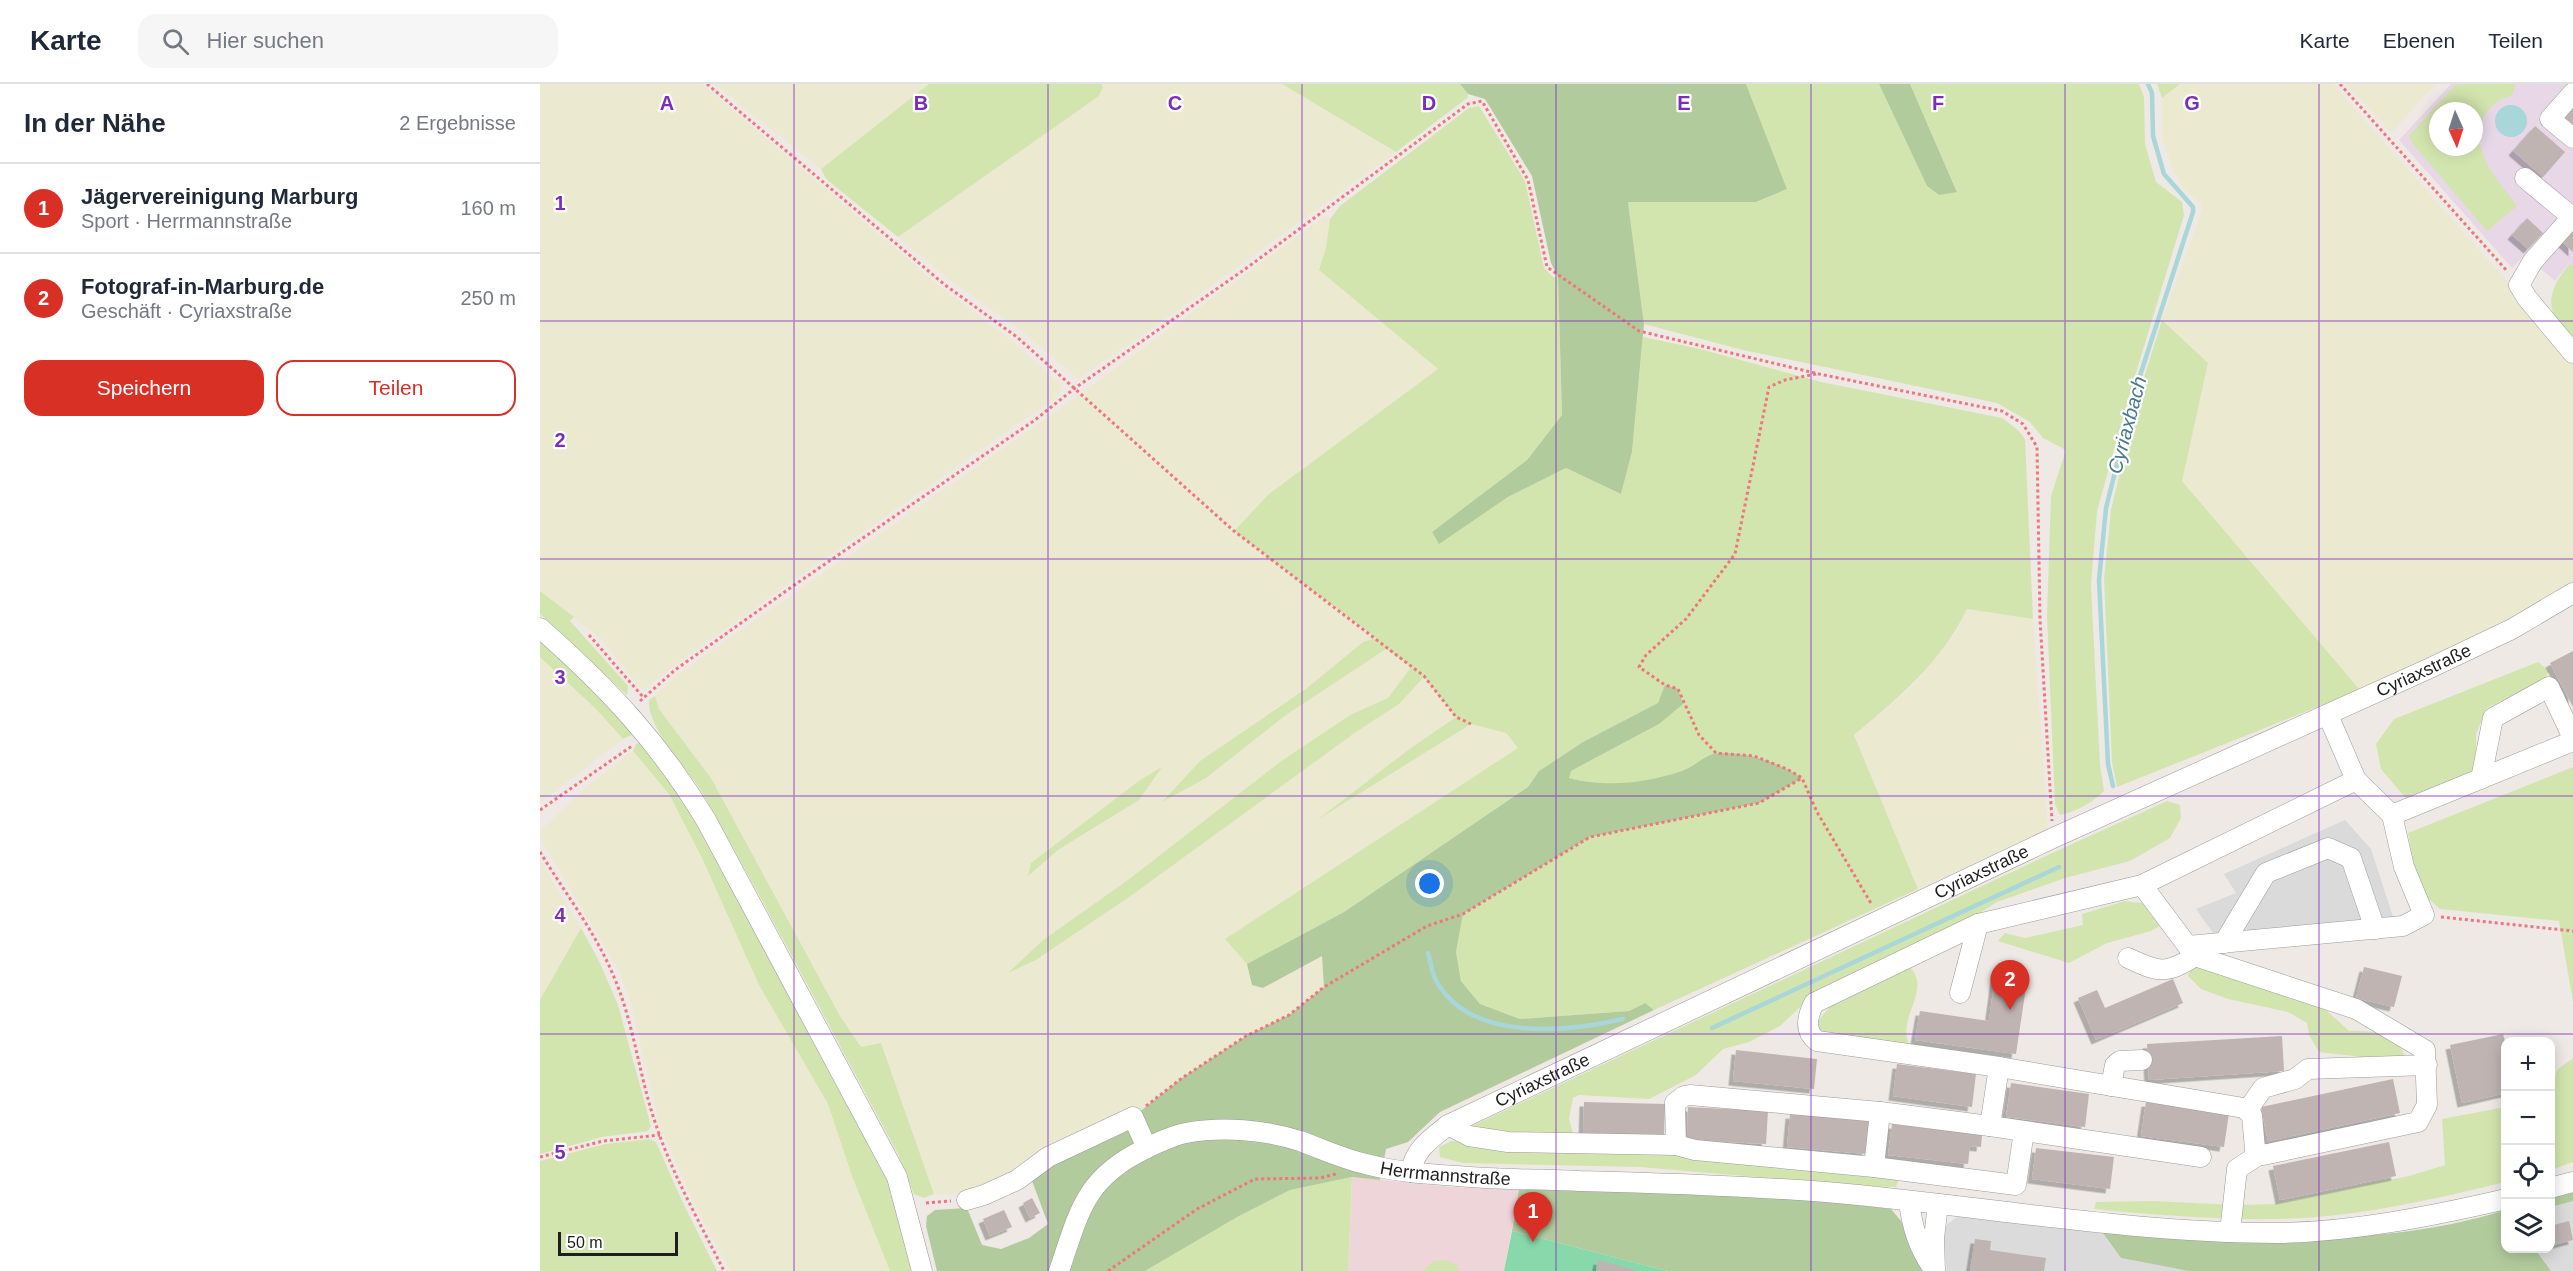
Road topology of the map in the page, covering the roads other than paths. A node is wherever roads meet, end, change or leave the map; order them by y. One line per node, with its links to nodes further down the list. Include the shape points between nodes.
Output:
1 (2573, 93): 2 (street, via 2550,119)
2 (2573, 138)
3 (2525, 178): 4 (street)
4 (2572, 217): 5 (street, via 2533,261 2519,285)
5 (2573, 353)
6 (2573, 593): 8 (street, Cyriaxstraße, via 2512,629)
7 (540, 628): 42 (street, via 630,714 680,778 705,820 879,1142 903,1197)
8 (2328, 715): 11 (street); 26 (street, Cyriaxstraße, via 2053,838)
9 (2573, 739): 10 (street); 10 (street, via 2549,687 2493,718)
10 (2481, 778): 12 (street)
11 (2356, 780): 12 (street); 13 (street)
12 (2392, 815): 15 (street, via 2404,867 2424,915 2403,926)
13 (2142, 885): 14 (street); 17 (street)
14 (1978, 924): 19 (street); 22 (street, via 1814,1003 1808,1027 1817,1041)
15 (2375, 929): 16 (street); 16 (street, via 2351,858 2328,848 2266,873)
16 (2224, 943): 17 (street)
17 (2191, 951): 18 (street, via 2179,967 2163,971); 21 (street, via 2356,1009 2425,1050)
18 (2128, 958)
19 (1960, 993)
20 (2142, 1060): 23 (street, via 2120,1061 2115,1065)
21 (2427, 1065): 24 (street, via 2304,1070 2295,1079 2264,1088); 31 (street, via 2427,1106 2418,1122)
22 (1999, 1067): 23 (street); 27 (street)
23 (2110, 1086): 24 (street)
24 (2247, 1111): 31 (street, via 2252,1115 2255,1149)
25 (1880, 1112): 27 (street); 29 (street, via 1690,1095 1675,1103); 33 (street)
26 (1448, 1125): 29 (street, via 1469,1136 1508,1142); 34 (street, Cyriaxstraße, via 1423,1146 1413,1160)
27 (1989, 1126): 28 (street)
28 (2024, 1131): 32 (street); 33 (street, via 2016,1185)
29 (1676, 1144): 33 (street, via 1695,1150)
30 (1147, 1148): 34 (street, Herrmannstraße, via 1185,1133 1266,1133 1366,1164); 37 (street, via 1133,1117 1048,1156 1017,1180); 43 (street, Herrmannstraße, via 1109,1172 1091,1190 1080,1209)
31 (2260, 1154): 41 (street, via 2237,1169)
32 (2201, 1157)
33 (1874, 1167)
34 (1411, 1172): 39 (street, Herrmannstraße, via 1826,1192)
35 (2573, 1182): 36 (street)
36 (2555, 1187)
37 (967, 1200)
38 (2501, 1200): 41 (street, Herrmannstraße, via 2367,1225 2282,1233)
39 (1909, 1201): 40 (street, Herrmannstraße); 44 (street, via 1919,1246)
40 (1938, 1204): 41 (street, Herrmannstraße, via 2092,1222); 44 (street)
41 (2230, 1232)
42 (922, 1271)
43 (1059, 1271)
44 (1935, 1271)

